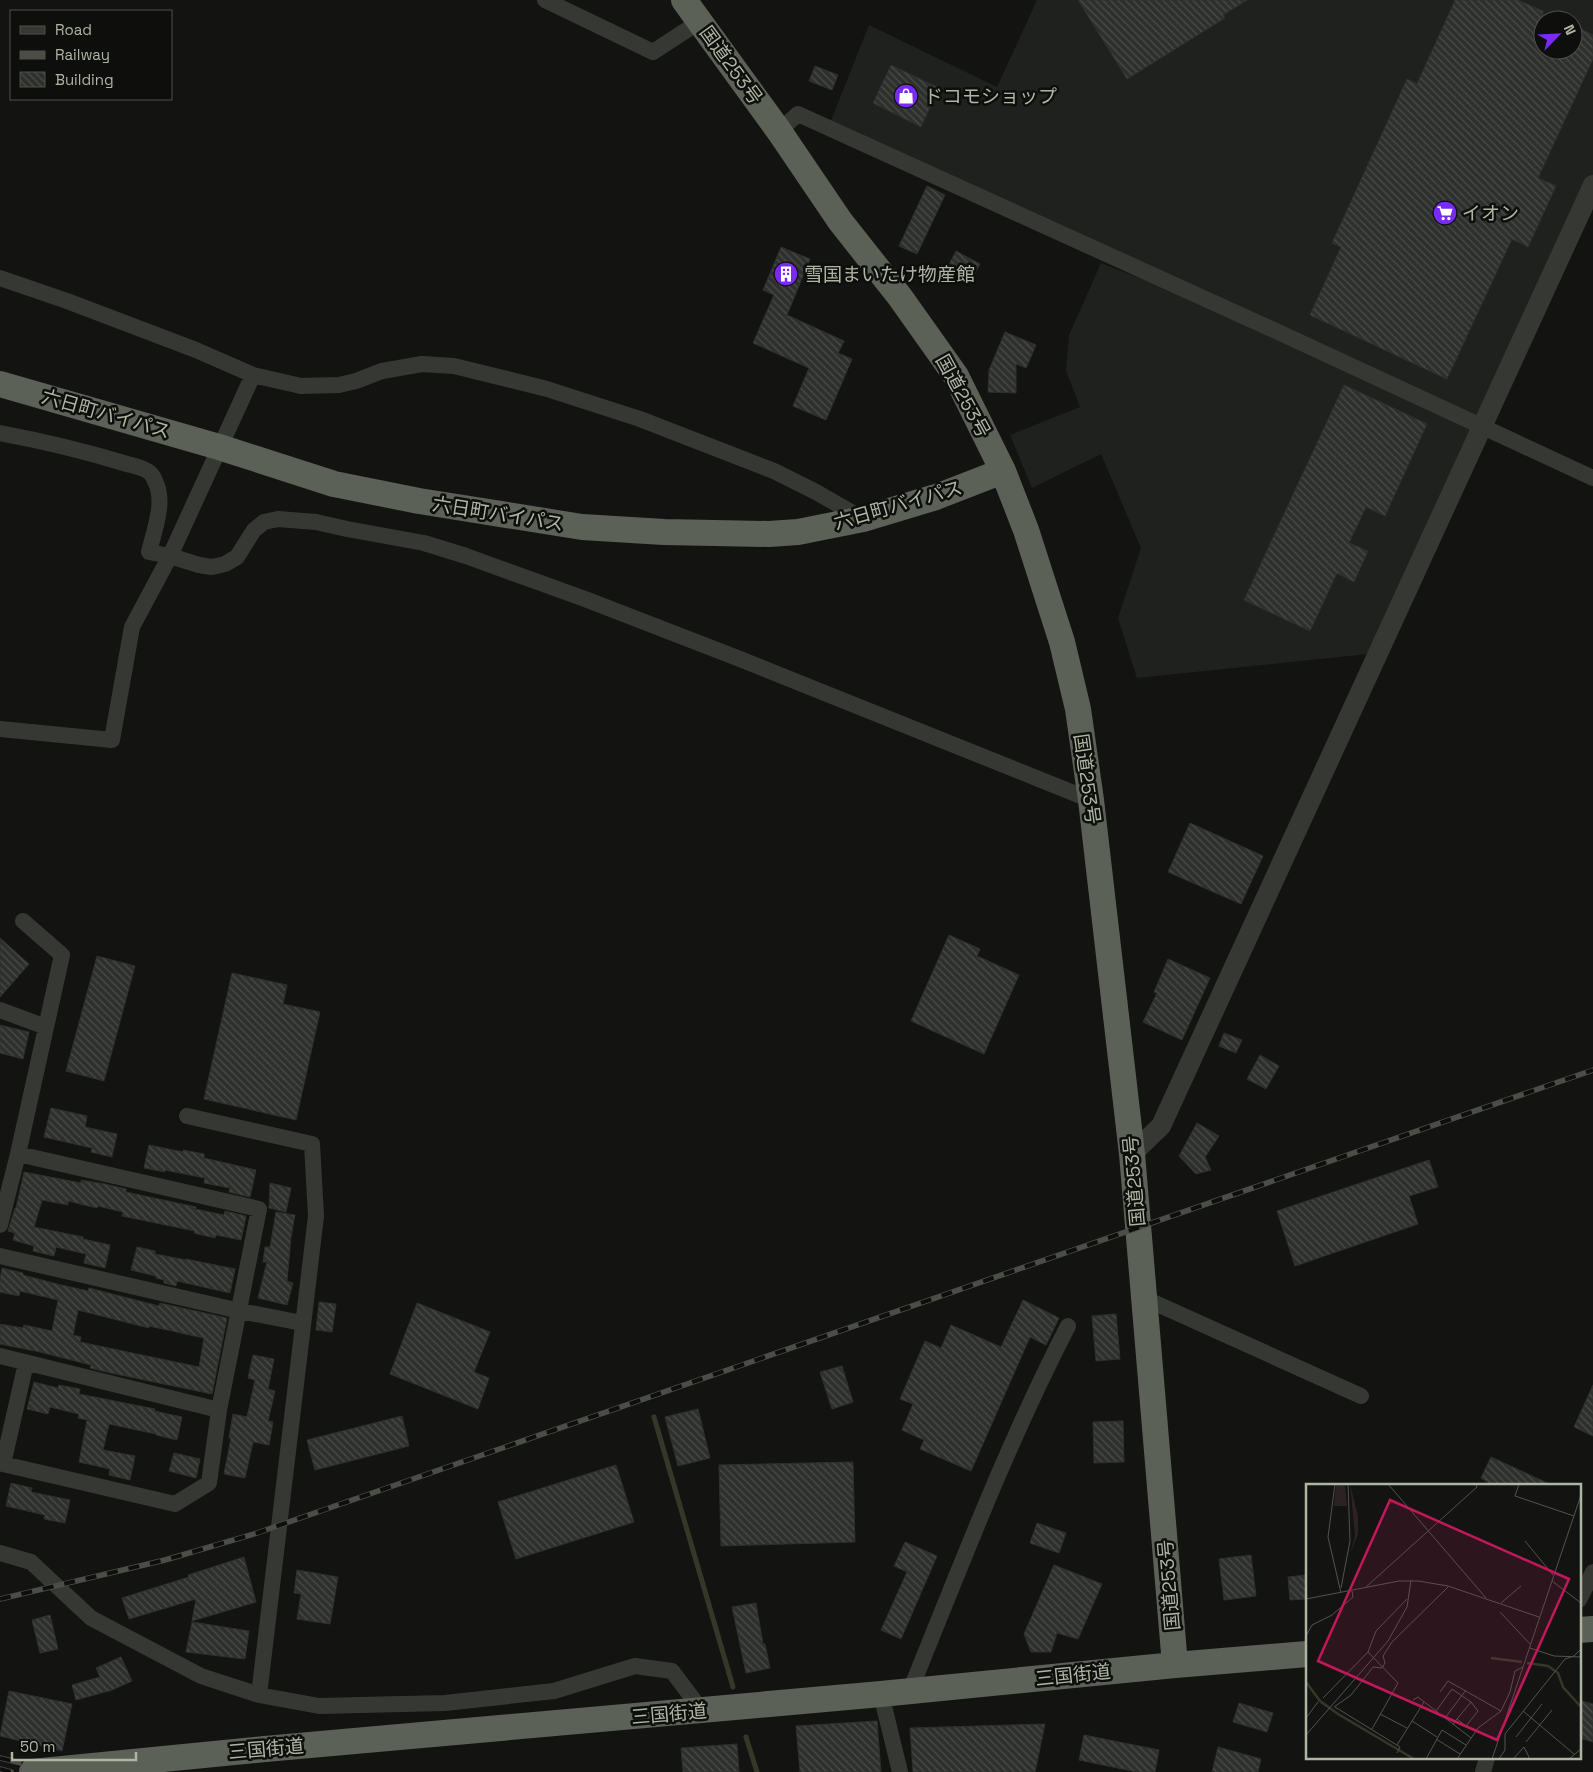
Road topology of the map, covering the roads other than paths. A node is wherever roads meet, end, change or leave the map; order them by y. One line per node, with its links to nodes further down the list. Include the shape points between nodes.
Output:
1 (545, 0): 3 (street, via 653,52)
2 (684, 0): 3 (highway, 国道253号)
3 (699, 22): 4 (highway, 国道253号)
4 (778, 131): 9 (street, via 798,114); 12 (highway, 国道253号, via 840,221 956,376)
5 (1593, 186): 9 (street)
6 (0, 278): 7 (street, via 177,343)
7 (253, 375): 11 (street); 14 (street, via 301,386 325,386 422,364 454,366 546,389 640,419 774,471)
8 (0, 384): 11 (highway, 六日町バイパス)
9 (1481, 426): 13 (street); 23 (street, via 1161,1126)
10 (0, 433): 15 (street, via 109,458 151,474 160,496 149,552)
11 (219, 447): 14 (highway, 六日町バイパス, via 334,484 582,527 769,534 798,532); 15 (street)
12 (1003, 471): 14 (highway, 六日町バイパス, via 936,497); 17 (highway, 国道253号, via 1062,642 1078,709)
13 (1593, 478)
14 (864, 519)
15 (170, 556): 16 (street, via 132,627 112,740); 17 (street, via 212,567 225,564 237,557 254,530 264,522 278,519 316,522 424,543 740,659)
16 (0, 729)
17 (1091, 800): 23 (highway, 国道253号)
18 (23, 921): 20 (street, via 62,955)
19 (0, 1010): 20 (street)
20 (46, 1027): 22 (street)
21 (187, 1116): 28 (street, via 312,1144 316,1216)
22 (18, 1154): 24 (street); 27 (street, via 259,1209)
23 (1132, 1154): 26 (highway, 国道253号)
24 (0, 1225)
25 (0, 1256): 27 (street)
26 (1144, 1298): 32 (street); 40 (highway, 国道253号)
27 (240, 1311): 28 (street); 33 (street)
28 (302, 1323): 42 (street)
29 (1068, 1326): 41 (street, via 992,1490)
30 (0, 1356): 31 (street)
31 (26, 1362): 33 (street); 33 (street, via 3,1464 175,1504 209,1483)
32 (1361, 1396)
33 (219, 1410)
34 (0, 1553): 42 (street, via 31,1562 91,1618 201,1676)
35 (1593, 1572): 36 (street)
36 (1580, 1598)
37 (1593, 1629): 38 (highway)
38 (1580, 1630)
39 (1306, 1654): 40 (highway, 三国街道)
40 (1175, 1665): 41 (highway, 三国街道)
41 (910, 1691): 43 (highway, 三国街道)
42 (259, 1694): 44 (street, via 318,1706 445,1703 554,1692 635,1666 672,1671)
43 (881, 1694): 44 (highway, 三国街道); 46 (street)
44 (702, 1711): 45 (highway, 三国街道, bridge)
45 (32, 1772)
46 (900, 1772)

